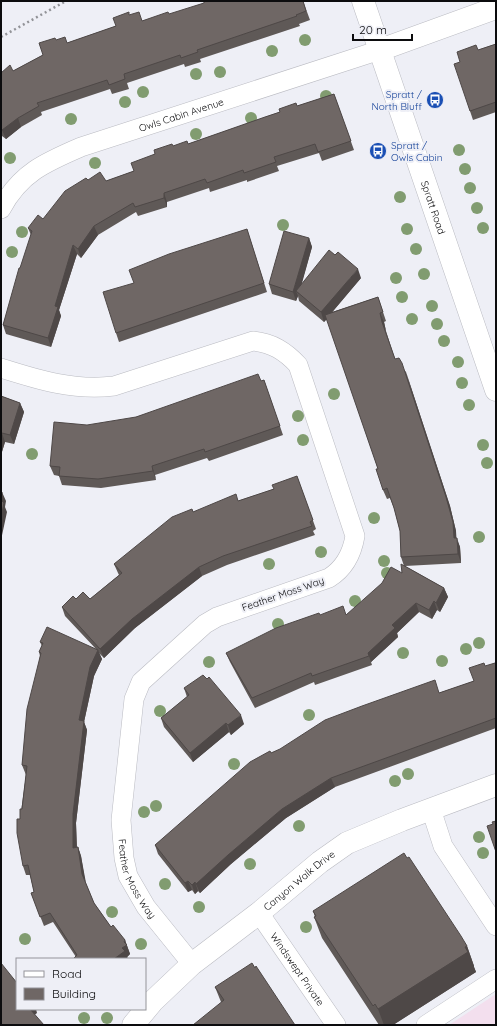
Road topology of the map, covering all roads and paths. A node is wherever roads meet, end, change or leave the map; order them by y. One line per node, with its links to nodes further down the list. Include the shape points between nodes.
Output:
1 (66, 1): 4 (path)
2 (363, 1): 5 (street, Spratt Road)
3 (496, 8): 5 (street)
4 (1, 37)
5 (380, 50): 6 (street, Owls Cabin Avenue, via 81,147 33,170); 8 (street, Spratt Road)
6 (1, 209)
7 (1, 368): 13 (street, Feather Moss Way, via 46,382 96,388 114,386 253,341 266,342 278,347 298,365 355,536 353,550 338,572 329,578 204,624 141,682 137,691 121,820 124,858 128,876 146,907)
8 (496, 390)
9 (496, 785): 10 (street, Canyon Walk Drive)
10 (431, 809): 11 (street, Canyon Walk Drive, via 347,843); 12 (street, via 443,846)
11 (259, 913): 13 (street, Canyon Walk Drive); 18 (street, Windswept Private)
12 (496, 926)
13 (192, 964): 15 (street, Canyon Walk Drive)
14 (496, 979): 19 (street)
15 (146, 1009)
16 (146, 1010): 17 (street, Canyon Walk Drive)
17 (133, 1025)
18 (336, 1025)
19 (426, 1025)

